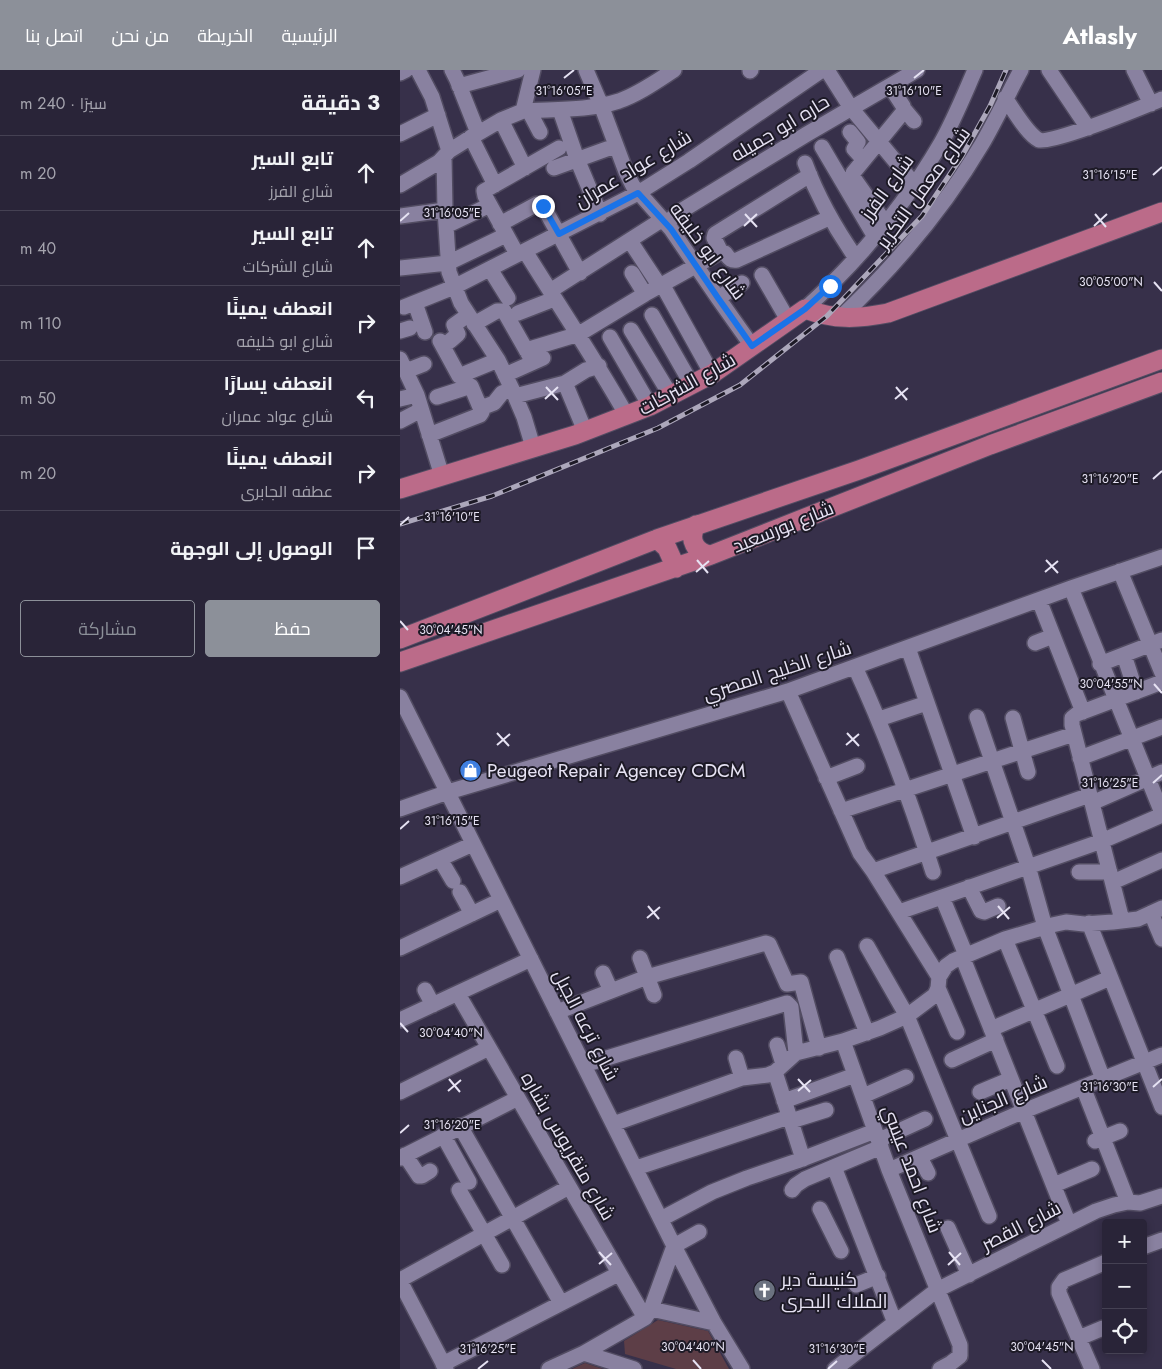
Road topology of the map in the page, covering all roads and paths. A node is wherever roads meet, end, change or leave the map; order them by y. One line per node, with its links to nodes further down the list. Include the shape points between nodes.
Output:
1 (406, 70): 15 (street)
2 (418, 70): 25 (street)
3 (474, 70): 16 (street)
4 (518, 70): 16 (street)
5 (533, 70): 24 (street)
6 (586, 70): 20 (street, شارع ابو خليفه)
7 (674, 70): 20 (street, via 639,92)
8 (822, 70): 45 (street, شارع عواد عمران)
9 (827, 70): 21 (street)
10 (916, 70): 17 (street, حاره ابو جميله)
11 (975, 70): 43 (street, شارع الفرز, via 942,142)
12 (1021, 70): 18 (street, شارع معمل التكرير)
13 (1049, 70): 28 (street)
14 (1134, 70): 19 (street)
15 (400, 73)
16 (456, 79): 32 (street)
17 (890, 86): 21 (street, حاره ابو جميله); 22 (street)
18 (1005, 98): 28 (street, via 1032,136 1041,141); 78 (street, شارع معمل التكرير, via 983,142 945,199 886,272)
19 (1157, 101): 28 (street)
20 (601, 105): 23 (street); 34 (street, شارع ابو خليفه)
21 (851, 108): 33 (street); 52 (street, حاره ابو جميله)
22 (904, 109): 27 (street); 33 (street)
23 (560, 110): 24 (street); 38 (street)
24 (526, 111): 26 (street); 29 (street)
25 (438, 115): 31 (street); 37 (street)
26 (501, 120): 32 (street); 40 (street)
27 (914, 121)
28 (1088, 128)
29 (540, 132)
30 (850, 132): 39 (street, via 858,142 854,149)
31 (400, 134)
32 (475, 135): 37 (street); 44 (street)
33 (878, 140): 39 (street); 43 (street)
34 (615, 146): 38 (street); 45 (street, شارع ابو خليفه)
35 (822, 147): 56 (street)
36 (559, 148): 40 (street)
37 (447, 154): 42 (street); 50 (street)
38 (577, 159): 41 (street); 48 (street)
39 (863, 159): 53 (street, via 853,170 853,177)
40 (525, 168): 44 (street)
41 (554, 168)
42 (400, 185)
43 (915, 185): 53 (street, شارع الفرز)
44 (491, 187): 46 (street, via 484,194)
45 (638, 193): 48 (street, شارع عواد عمران); 52 (street, شارع ابو خليفه)
46 (490, 205): 50 (street); 54 (street)
47 (1162, 212): 78 (main road, via 888,313)
48 (600, 214): 55 (street, شارع عواد عمران)
49 (400, 216): 50 (street)
50 (446, 218): 61 (street)
51 (830, 218): 59 (street, via 733,261 725,253); 59 (street, via 808,169 715,234); 60 (street)
52 (664, 221): 57 (street, حاره ابو جميله); 62 (street, شارع ابو خليفه)
53 (886, 224): 56 (street, شارع الفرز)
54 (503, 230): 55 (street, via 539,203); 58 (street); 61 (street)
55 (559, 234): 58 (street, شارع عواد عمران); 65 (street)
56 (875, 237): 60 (street, شارع الفرز)
57 (630, 241): 65 (street, حاره ابو جميله); 69 (street)
58 (521, 252): 64 (street, شارع عواد عمران); 72 (street)
59 (719, 253): 62 (street)
60 (856, 258): 75 (street, شارع الفرز)
61 (448, 263): 63 (street); 70 (street)
62 (696, 265): 69 (street); 74 (street, شارع ابو خليفه)
63 (400, 268)
64 (490, 269): 70 (street, شارع عواد عمران); 73 (street)
65 (580, 273): 72 (street, حاره ابو جميله)
66 (632, 273): 71 (street)
67 (762, 275): 80 (street)
68 (742, 283): 74 (street)
69 (661, 285): 71 (street); 92 (street)
70 (454, 288): 79 (street); 82 (street, شارع عواد عمران, via 409,305)
71 (645, 294): 83 (street)
72 (552, 295): 76 (street, حاره ابو جميله); 83 (street)
73 (508, 298)
74 (718, 298): 85 (street, شارع ابو خليفه)
75 (805, 309): 78 (main road); 80 (main road, شارع الشركات)
76 (518, 313)
77 (652, 315): 96 (street)
78 (840, 318)
79 (471, 319): 86 (street, via 504,311); 88 (street); 93 (street, via 454,325 458,334 445,341 457,374)
80 (788, 320): 85 (main road, شارع الشركات)
81 (631, 330): 99 (street)
82 (425, 332)
83 (579, 334): 86 (street); 91 (street)
84 (610, 337): 102 (street)
85 (752, 346): 92 (main road, شارع الشركات)
86 (534, 357): 97 (street)
87 (1162, 359): 109 (main road, شارع بورسعيد)
88 (498, 360): 93 (street); 97 (street)
89 (424, 364): 90 (street)
90 (403, 365): 101 (street)
91 (599, 366): 95 (street); 104 (street)
92 (712, 374): 96 (main road, شارع الشركات)
93 (465, 381): 98 (street); 103 (street)
94 (1162, 382): 112 (main road, شارع بورسعيد)
95 (565, 383): 97 (street); 106 (street)
96 (692, 385): 99 (main road, شارع الشركات)
97 (511, 387): 103 (street, via 496,402); 108 (street)
98 (437, 396)
99 (671, 396): 102 (main road, شارع الشركات)
100 (400, 399): 101 (street)
101 (419, 402): 105 (street); 107 (street)
102 (650, 406): 104 (main road, شارع الشركات)
103 (481, 408): 107 (street, via 480,415)
104 (627, 416): 106 (main road, شارع الشركات)
105 (400, 421)
106 (586, 431): 108 (main road, شارع الشركات)
107 (430, 435): 110 (street)
108 (534, 447): 110 (main road, شارع الشركات)
109 (859, 470): 112 (main road); 113 (main road, شارع بورسعيد)
110 (442, 476): 111 (main road, شارع الشركات)
111 (400, 489)
112 (867, 493): 115 (main road, شارع بورسعيد)
113 (696, 525): 114 (main road, شارع بورسعيد); 115 (main road, via 693,542 700,552)
114 (657, 538): 117 (main road, via 667,548); 122 (main road, شارع بورسعيد)
115 (711, 555): 117 (main road, شارع بورسعيد)
116 (1162, 557): 118 (street, شارع الخليج المصري)
117 (676, 568): 127 (main road, شارع بورسعيد)
118 (1120, 571): 119 (street, شارع الخليج المصري); 124 (street)
119 (1071, 588): 120 (street, شارع الخليج المصري); 128 (street)
120 (1039, 600): 121 (street); 125 (street, شارع الخليج المصري)
121 (1053, 636): 123 (street); 137 (street)
122 (400, 639)
123 (1035, 643)
124 (1156, 643): 126 (street); 130 (street)
125 (908, 648): 129 (street, شارع الخليج المصري); 136 (street)
126 (1124, 655): 128 (street); 133 (street)
127 (400, 662)
128 (1100, 664): 135 (street)
129 (855, 667): 132 (street, شارع الخليج المصري); 140 (street)
130 (1162, 673)
131 (1162, 682): 133 (street)
132 (788, 691): 151 (street); 154 (street, شارع الخليج المصري)
133 (1136, 692): 135 (street)
134 (400, 697): 154 (street, شارع ترعه الجبل)
135 (1115, 700): 137 (street); 143 (street)
136 (927, 703): 140 (street); 150 (street)
137 (1080, 713): 142 (street, via 1072,718)
138 (978, 717): 146 (street)
139 (1013, 718): 144 (street)
140 (879, 719): 153 (street)
141 (1162, 727): 143 (street)
142 (1074, 734): 144 (street); 145 (street)
143 (1131, 739): 145 (street); 152 (street)
144 (1022, 751): 146 (street); 148 (street)
145 (1080, 758): 155 (street)
146 (993, 761): 150 (street); 159 (street)
147 (857, 766): 151 (street)
148 (1028, 772)
149 (1162, 772): 152 (street)
150 (952, 774): 153 (street); 160 (street)
151 (826, 778): 157 (street)
152 (1147, 779): 155 (street); 158 (street)
153 (906, 790): 157 (street); 163 (street)
154 (448, 792): 156 (street, شارع الخليج المصري); 162 (street, شارع ترعه الجبل)
155 (1091, 799): 159 (street); 161 (street)
156 (400, 809)
157 (841, 811): 167 (street, via 860,853)
158 (1162, 814): 161 (street)
159 (1014, 823): 160 (street); 166 (street)
160 (974, 837): 163 (street)
161 (1102, 841): 166 (street); 171 (street)
162 (474, 844): 164 (street); 174 (street, شارع ترعه الجبل)
163 (927, 852): 167 (street); 168 (street)
164 (440, 859): 170 (street); 178 (street)
165 (1162, 860): 171 (street)
166 (1028, 866): 172 (street); 181 (street)
167 (873, 870): 177 (street)
168 (933, 872)
169 (1079, 872): 171 (street)
170 (400, 877)
171 (1112, 877): 179 (street)
172 (970, 888): 173 (street); 175 (street, via 981,911)
173 (942, 897): 177 (street); 186 (street)
174 (502, 900): 178 (street); 189 (street, شارع ترعه الجبل)
175 (998, 906)
176 (1157, 910): 179 (street, via 1138,919); 183 (street)
177 (899, 912): 193 (street)
178 (472, 914): 185 (street)
179 (1122, 920): 180 (street)
180 (1089, 923): 181 (street, via 1066,922); 192 (street)
181 (1045, 926): 182 (street); 199 (street)
182 (1005, 939): 186 (street); 202 (street)
183 (1162, 939)
184 (867, 946): 204 (street)
185 (400, 948)
186 (964, 956): 193 (street, via 946,966); 208 (street)
187 (837, 957): 207 (street)
188 (640, 958): 191 (street)
189 (531, 959): 197 (street); 203 (street, شارع ترعه الجبل)
190 (603, 972): 196 (street)
191 (647, 977): 194 (street, via 763,942 769,944); 196 (street); 198 (street)
192 (1110, 978): 199 (street); 217 (street)
193 (939, 982): 204 (street, via 930,999); 206 (street)
194 (787, 984): 200 (street, via 784,988); 212 (street, via 798,981 802,984)
195 (425, 990): 201 (street)
196 (611, 991): 203 (street)
197 (458, 994): 201 (street); 211 (street, شارع منقريوس بشاره)
198 (654, 995)
199 (1070, 995): 202 (street); 224 (street)
200 (787, 1003): 213 (street, via 791,1007); 218 (street)
201 (433, 1005): 205 (street)
202 (1034, 1010): 208 (street); 219 (street)
203 (557, 1012): 218 (street, شارع ترعه الجبل)
204 (908, 1016): 207 (street); 242 (street)
205 (400, 1020)
206 (957, 1032)
207 (867, 1033): 209 (street)
208 (993, 1034): 216 (street); 223 (street)
209 (843, 1041): 212 (street); 221 (street, شارع احمد عيسي)
210 (777, 1045): 220 (street)
211 (489, 1048): 227 (street); 230 (street, شارع منقريوس بشاره)
212 (819, 1048): 213 (street)
213 (796, 1053): 220 (street)
214 (1162, 1055): 217 (street, شارع الجناين)
215 (736, 1058): 225 (street)
216 (952, 1060)
217 (1144, 1062): 224 (street, شارع الجناين); 232 (street)
218 (584, 1065): 237 (street, شارع ترعه الجبل)
219 (1056, 1066)
220 (779, 1068): 225 (street); 231 (street)
221 (855, 1075): 229 (street, شارع احمد عيسي); 231 (street)
222 (906, 1077): 229 (street)
223 (1011, 1079): 228 (street); 234 (street)
224 (1103, 1079): 226 (street, شارع الجناين)
225 (739, 1084): 237 (street)
226 (1083, 1087): 234 (street, شارع الجناين); 243 (street)
227 (400, 1092)
228 (980, 1092)
229 (863, 1096): 241 (street, شارع احمد عيسي)
230 (518, 1098): 238 (street); 255 (street, شارع منقريوس بشاره)
231 (784, 1101): 235 (street)
232 (1162, 1107)
233 (826, 1110): 235 (street)
234 (1024, 1111): 242 (street, شارع الجناين); 254 (street)
235 (790, 1119): 246 (street); 248 (street)
236 (926, 1119): 241 (street)
237 (613, 1124): 248 (street, شارع ترعه الجبل)
238 (460, 1126): 240 (street); 261 (street)
239 (1120, 1131): 243 (street)
240 (443, 1135): 244 (street); 267 (street)
241 (878, 1139): 246 (street); 247 (street); 250 (street, شارع احمد عيسي)
242 (958, 1140): 245 (street, شارع الجناين); 260 (street)
243 (1099, 1140): 258 (street)
244 (403, 1157): 251 (street, via 419,1176)
245 (920, 1157): 250 (street, شارع الجناين); 252 (street)
246 (800, 1160): 253 (street); 262 (street, via 712,1192)
247 (834, 1167): 253 (street); 265 (street)
248 (636, 1168): 262 (street, شارع ترعه الجبل)
249 (1092, 1169): 254 (street)
250 (889, 1170): 278 (street, شارع احمد عيسي)
251 (430, 1171)
252 (928, 1174)
253 (805, 1179): 256 (street)
254 (1054, 1185): 263 (street)
255 (569, 1187): 261 (street); 273 (street, شارع منقريوس بشاره)
256 (792, 1190)
257 (1162, 1196): 258 (street, شارع القصر, via 1140,1204)
258 (1128, 1202): 263 (street, شارع القصر, via 1096,1211)
259 (820, 1209): 265 (street, via 838,1245)
260 (989, 1216)
261 (511, 1218): 267 (street); 279 (street)
262 (661, 1219): 269 (street, شارع ترعه الجبل)
263 (1069, 1224): 274 (street, شارع القصر)
264 (948, 1228): 274 (street)
265 (859, 1230): 275 (street)
266 (699, 1232): 269 (street)
267 (484, 1233): 272 (street); 276 (street)
268 (1162, 1240): 270 (street)
269 (674, 1246): 280 (street); 281 (street, شارع ترعه الجبل)
270 (1147, 1246)
271 (1102, 1264): 284 (street, via 1064,1280 1059,1287)
272 (502, 1265)
273 (618, 1274): 279 (street); 280 (street, شارع منقريوس بشاره)
274 (969, 1275): 278 (street, شارع القصر)
275 (878, 1276): 277 (street); 282 (street)
276 (400, 1281): 286 (street)
277 (856, 1285)
278 (937, 1290): 282 (street, شارع القصر); 287 (street, شارع احمد عيسي, via 960,1346 960,1356)
279 (560, 1303): 286 (street)
280 (648, 1313): 281 (street); 285 (street)
281 (714, 1323): 290 (street, شارع ترعه الجبل)
282 (896, 1323): 291 (street, شارع القصر)
283 (1102, 1328): 284 (street)
284 (1079, 1338): 292 (street)
285 (584, 1353): 288 (street); 289 (street)
286 (445, 1366)
287 (948, 1367)
288 (549, 1369)
289 (634, 1369)
290 (742, 1369)
291 (835, 1369)
292 (1092, 1369)

